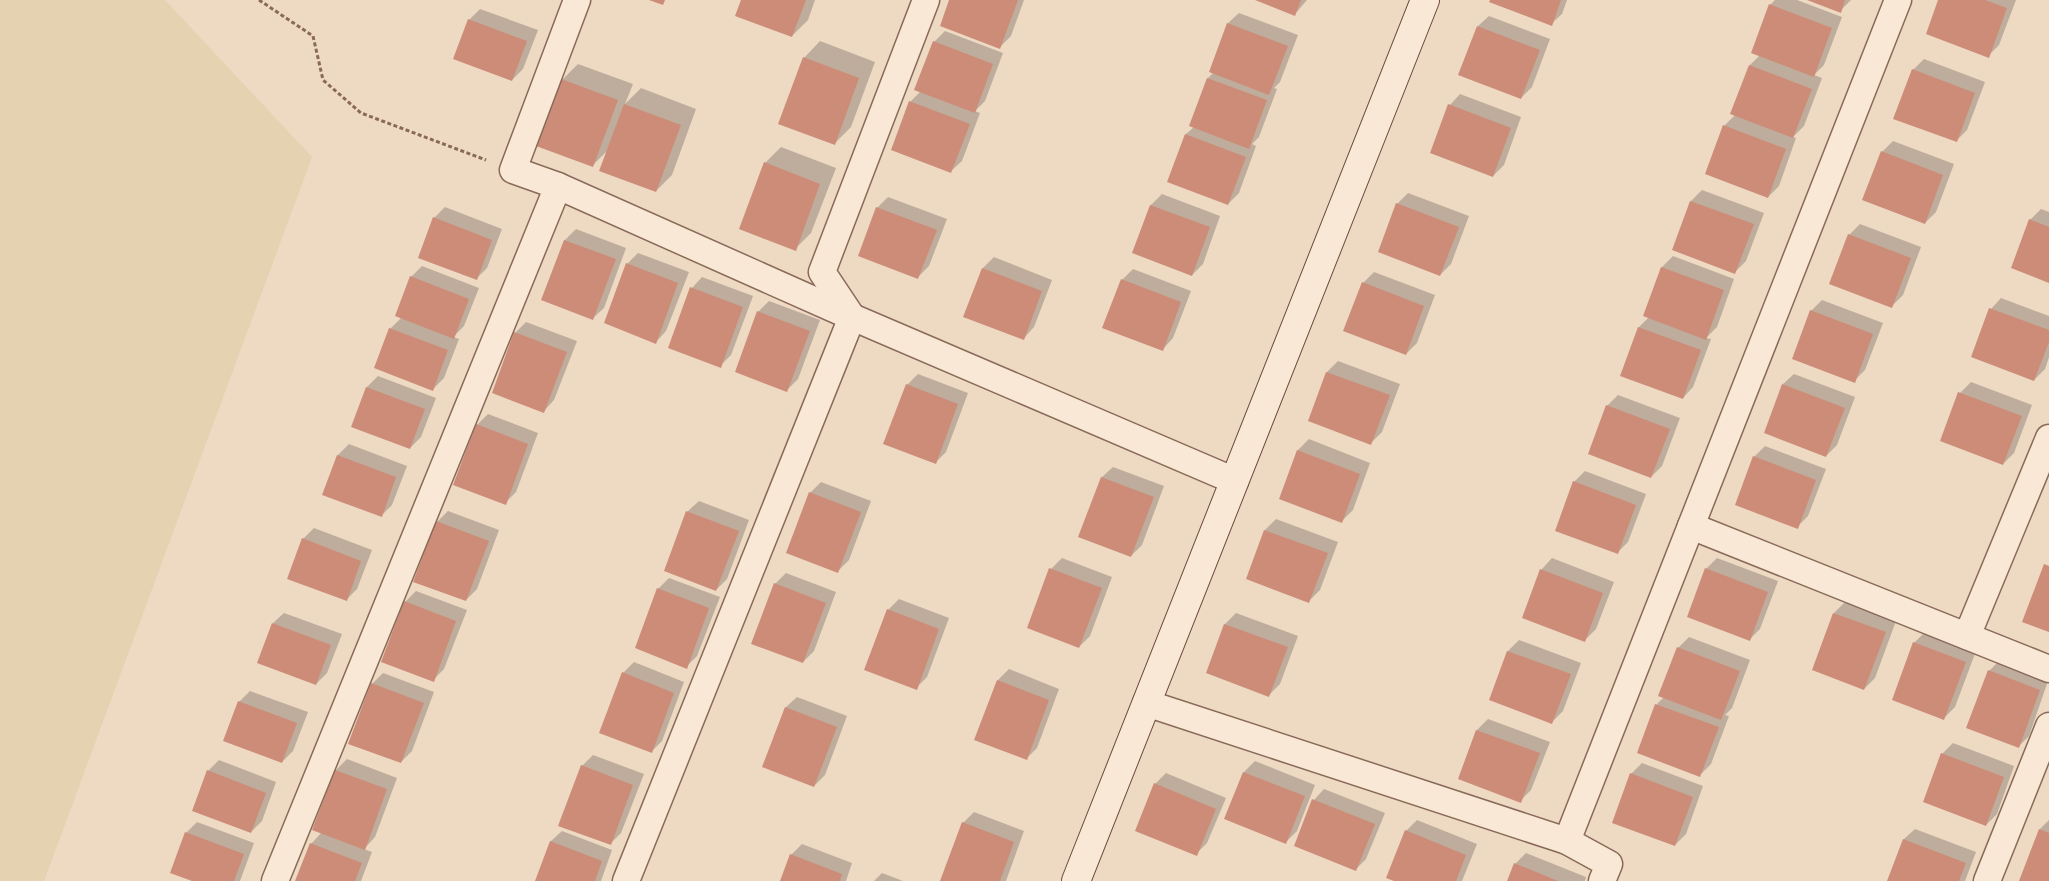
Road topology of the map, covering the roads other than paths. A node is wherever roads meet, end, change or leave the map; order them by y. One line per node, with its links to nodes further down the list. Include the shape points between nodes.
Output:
1 (577, 0): 5 (street, via 513,170)
2 (926, 0): 6 (street, via 822,272)
3 (1425, 0): 8 (main road)
4 (1898, 0): 9 (street)
5 (558, 186): 6 (street); 15 (street)
6 (852, 317): 8 (street); 16 (street)
7 (2049, 438): 10 (street)
8 (1235, 481): 12 (main road)
9 (1691, 526): 10 (street); 14 (street)
10 (1967, 636): 11 (street)
11 (2049, 669)
12 (1146, 703): 14 (street); 17 (main road)
13 (2049, 726): 19 (street)
14 (1567, 841): 18 (street, via 1610,864)
15 (275, 881)
16 (626, 881)
17 (1076, 881)
18 (1602, 881)
19 (1986, 881)

